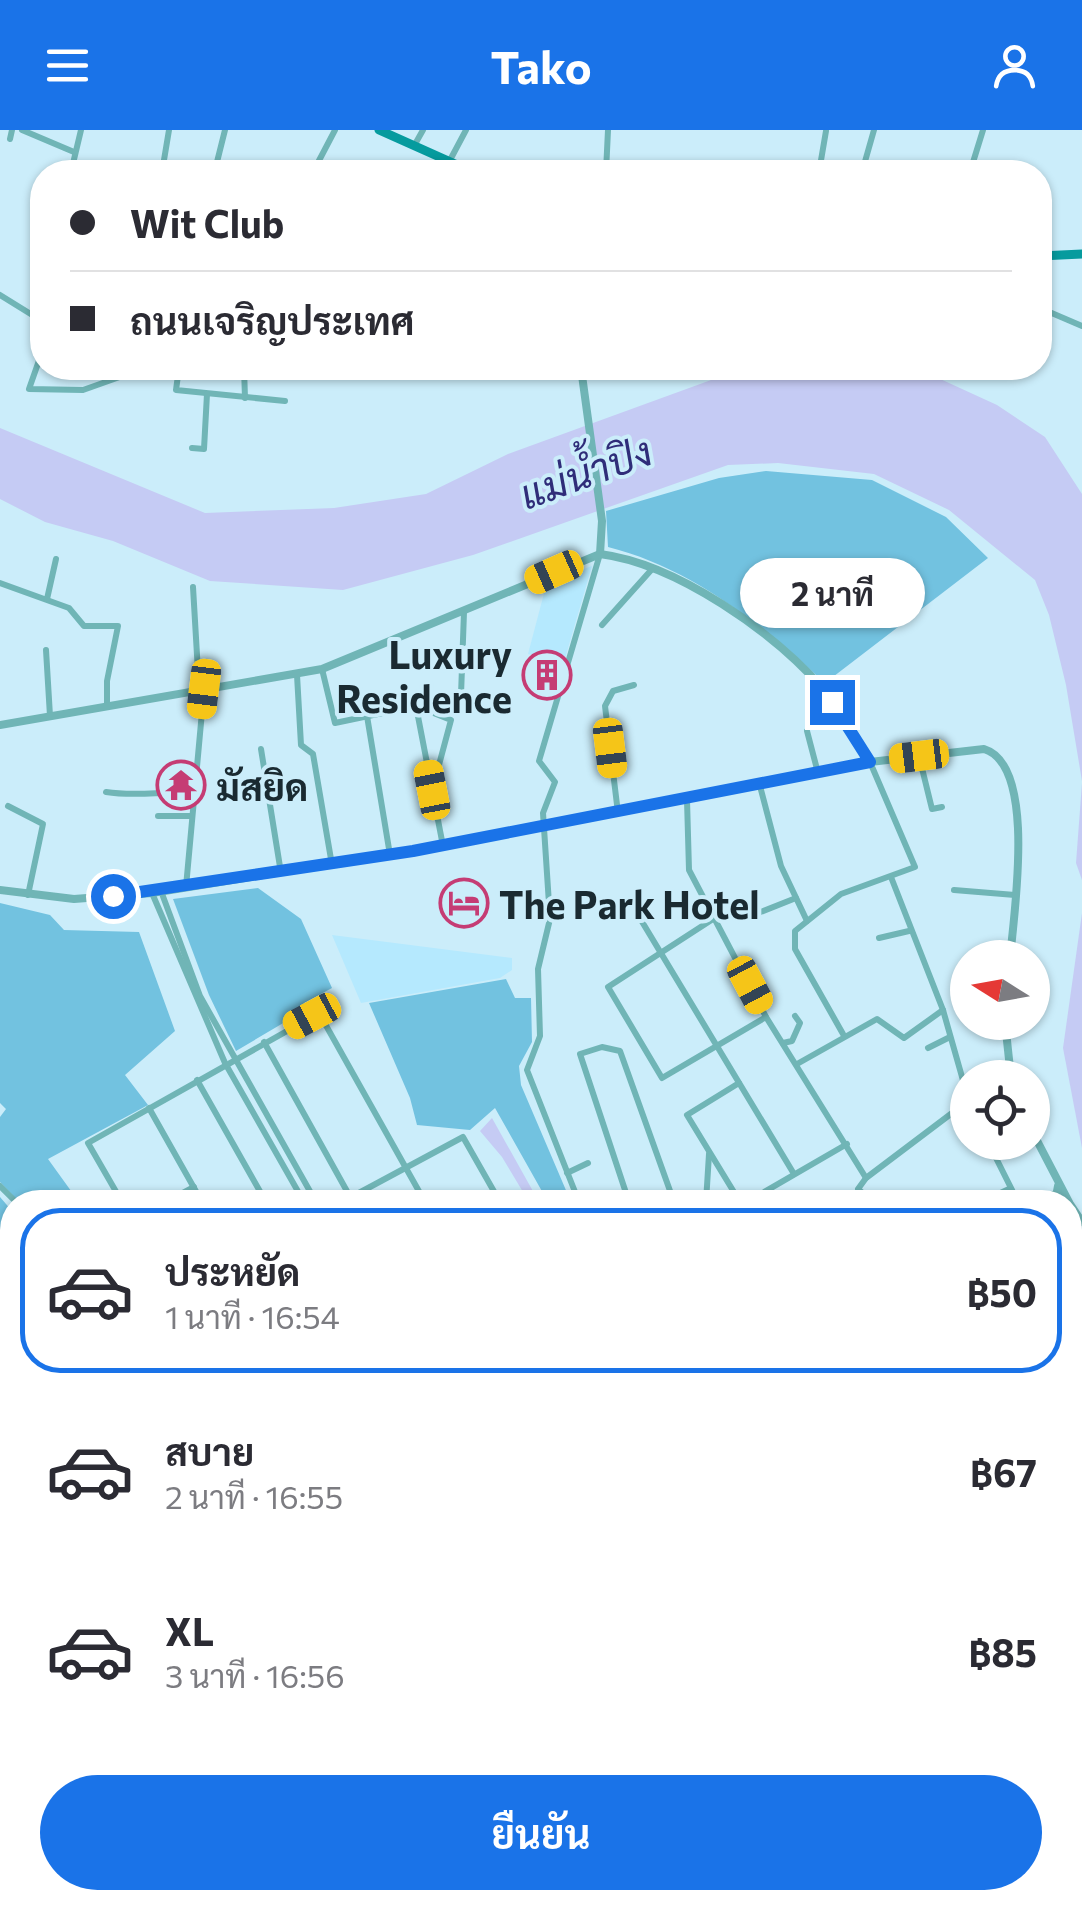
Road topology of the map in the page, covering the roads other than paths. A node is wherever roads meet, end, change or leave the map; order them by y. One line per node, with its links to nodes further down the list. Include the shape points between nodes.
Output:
1 (12, 130): 14 (street)
2 (22, 130): 16 (street)
3 (81, 130): 16 (street)
4 (169, 130): 18 (street)
5 (224, 130): 19 (street)
6 (335, 130): 20 (street)
7 (379, 130): 15 (main road)
8 (422, 130): 15 (street)
9 (466, 130): 22 (street)
10 (608, 130): 23 (street)
11 (874, 130): 25 (street)
12 (983, 130): 26 (street)
13 (826, 131): 24 (street)
14 (10, 139)
15 (414, 146): 21 (main road)
16 (74, 152): 17 (street)
17 (72, 160)
18 (164, 160)
19 (217, 160)
20 (319, 160)
21 (446, 160)
22 (451, 160)
23 (607, 160)
24 (822, 160)
25 (865, 160)
26 (974, 160)
27 (1082, 254): 28 (main road)
28 (1052, 255)
29 (0, 297): 31 (street)
30 (1052, 313): 32 (street)
31 (30, 314)
32 (1082, 326)
33 (32, 380): 34 (street, via 29,389 83,390)
34 (111, 380)
35 (177, 380): 38 (street, via 176,390)
36 (245, 380): 39 (street)
37 (583, 380): 42 (street, via 602,522)
38 (207, 394): 39 (street); 41 (street, via 204,449)
39 (246, 398): 40 (street)
40 (285, 402)
41 (192, 448)
42 (600, 554): 44 (street); 48 (street); 76 (street, via 539,760 555,782)
43 (56, 559): 47 (street)
44 (654, 567): 49 (street); 64 (street, via 726,609 797,663 827,693)
45 (0, 583): 47 (street)
46 (193, 587): 54 (street)
47 (46, 599): 56 (street, via 72,609 84,626 118,626)
48 (464, 612): 51 (street); 55 (street)
49 (602, 625)
50 (46, 650): 58 (street)
51 (322, 669): 52 (street); 59 (street, via 335,723)
52 (297, 675): 54 (street); 79 (street, via 300,746 313,754)
53 (634, 685): 73 (street, via 613,691 605,706)
54 (202, 689): 56 (street); 69 (street)
55 (461, 696)
56 (107, 704): 58 (street)
57 (416, 706): 59 (street); 67 (street); 67 (street, via 450,720)
58 (50, 716): 60 (street)
59 (367, 716): 78 (street)
60 (0, 726)
61 (807, 731): 65 (street)
62 (261, 749): 80 (street)
63 (919, 756): 64 (street); 72 (street, via 932,809); 87 (street, via 971,748 1001,758 1017,806)
64 (870, 762): 65 (street); 81 (street, via 915,867)
65 (818, 773): 66 (street)
66 (760, 786): 70 (street); 88 (street, via 765,820)
67 (432, 790): 77 (street)
68 (106, 792): 69 (street)
69 (192, 793): 75 (street)
70 (686, 800): 73 (street); 90 (street, via 689,870)
71 (8, 806): 86 (street, via 43,824)
72 (942, 807)
73 (618, 812): 76 (street)
74 (158, 816): 75 (street)
75 (190, 816): 82 (street)
76 (543, 826): 77 (street); 118 (street, via 550,919 538,969 540,1042 527,1070)
77 (442, 846): 78 (street)
78 (390, 855): 79 (street)
79 (332, 865): 80 (street)
80 (281, 874): 82 (street)
81 (891, 876): 92 (street, via 841,894); 93 (street)
82 (186, 888): 85 (street)
83 (0, 890): 86 (street)
84 (954, 890): 87 (street)
85 (157, 892): 86 (street, via 74,900); 106 (street)
86 (28, 895)
87 (1015, 896): 95 (street)
88 (796, 898): 89 (street); 92 (street)
89 (758, 912)
90 (713, 919): 96 (street); 99 (street)
91 (641, 920): 96 (street)
92 (806, 921): 100 (street, via 795,931 795,950)
93 (910, 930): 94 (street); 97 (street)
94 (879, 938)
95 (1011, 940)
96 (660, 953): 104 (street); 104 (street, via 608,986 662,1078)
97 (943, 1010): 100 (street, via 904,1038 877,1018); 101 (street)
98 (795, 1016): 103 (street, via 796,1035)
99 (766, 1017): 103 (street); 104 (street)
100 (843, 1034): 107 (street)
101 (950, 1036): 105 (street)
102 (264, 1042): 106 (street); 117 (street, via 319,1013); 129 (street)
103 (784, 1044): 107 (street)
104 (716, 1046): 109 (street)
105 (928, 1048)
106 (228, 1061): 108 (street); 127 (street); 128 (street)
107 (796, 1064): 112 (street)
108 (198, 1080): 110 (street); 126 (street)
109 (739, 1083): 113 (street, via 688,1111); 119 (street)
110 (149, 1108): 121 (street); 123 (street, via 88,1143)
111 (950, 1113): 120 (street)
112 (848, 1144): 119 (street); 120 (street)
113 (709, 1152): 136 (street); 137 (street)
114 (996, 1160): 122 (street)
115 (1043, 1160): 140 (street)
116 (588, 1163): 118 (street)
117 (405, 1168): 130 (street); 131 (street); 132 (street, via 463,1137)
118 (566, 1172): 133 (street)
119 (794, 1174): 138 (street)
120 (866, 1178): 139 (street)
121 (194, 1187): 124 (street); 125 (street)
122 (1010, 1189)
123 (115, 1190)
124 (188, 1190)
125 (196, 1190)
126 (259, 1190)
127 (298, 1190)
128 (309, 1190)
129 (346, 1190)
130 (369, 1190)
131 (418, 1190)
132 (493, 1190)
133 (574, 1190)
134 (625, 1190): 135 (street, via 580,1054 602,1047 620,1051 634,1080)
135 (670, 1190)
136 (707, 1190)
137 (736, 1190)
138 (765, 1190)
139 (859, 1190)
140 (1054, 1190)

